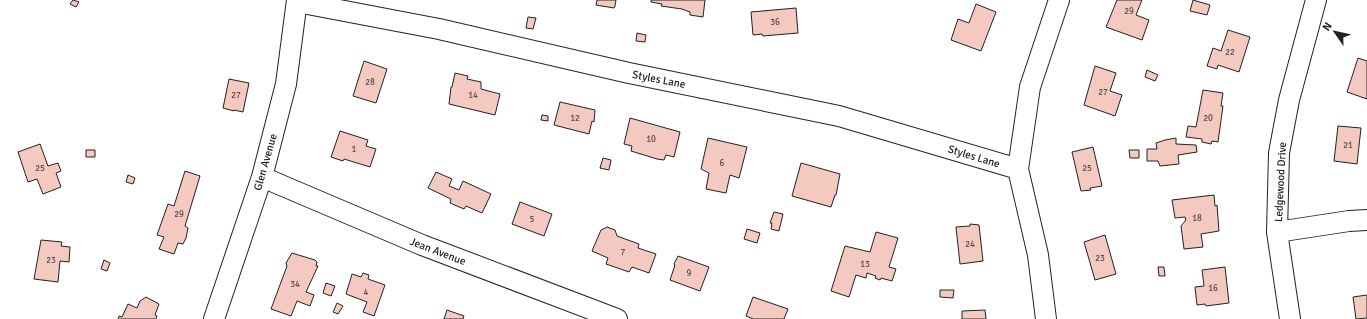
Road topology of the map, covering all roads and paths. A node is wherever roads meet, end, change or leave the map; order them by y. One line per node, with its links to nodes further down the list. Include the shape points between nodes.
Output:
1 (1059, 0): 4 (street, via 1030,87)
2 (1316, 0): 7 (street, Ledgewood Drive, via 1289,100 1279,153)
3 (297, 1): 4 (street, Styles Lane, via 439,28 629,73 839,116); 5 (street, Glen Avenue, via 286,84)
4 (1018, 169): 10 (street, via 1038,255)
5 (262, 177): 8 (street, Glen Avenue); 9 (street, Jean Avenue, via 422,245)
6 (1367, 220): 7 (street)
7 (1277, 232): 11 (street, Ledgewood Drive)
8 (214, 319)
9 (617, 319)
10 (1046, 319)
11 (1290, 319)

